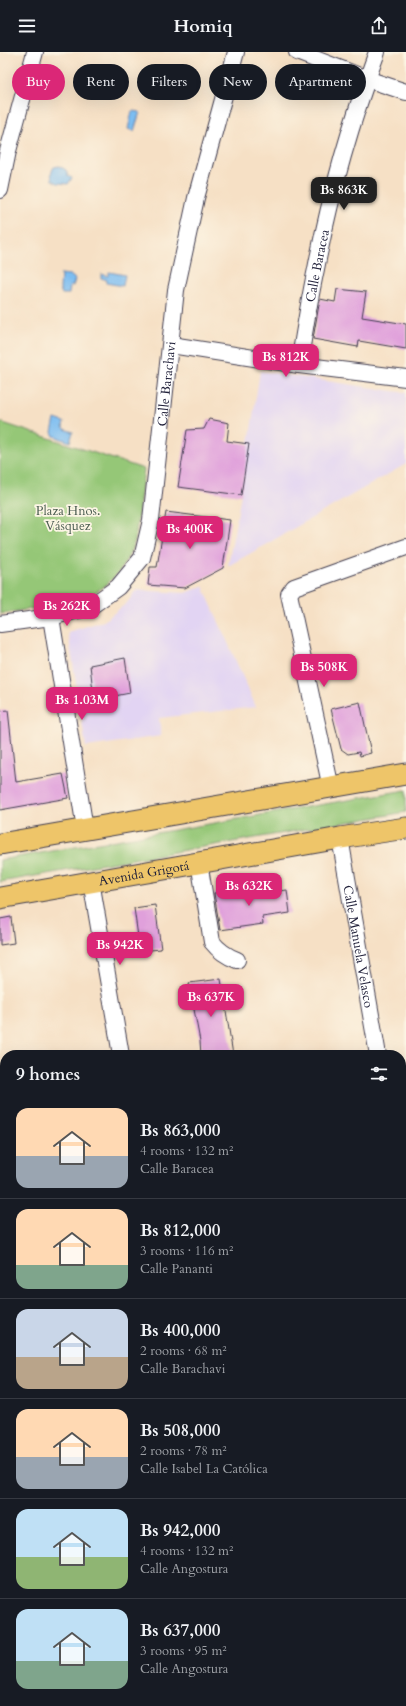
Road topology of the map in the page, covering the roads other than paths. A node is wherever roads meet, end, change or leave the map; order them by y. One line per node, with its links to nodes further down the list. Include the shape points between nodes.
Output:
1 (35, 52): 7 (street)
2 (236, 52): 9 (street, Calle Barachavi, via 196,198 176,290)
3 (297, 52): 5 (street)
4 (377, 52): 5 (street, Calle Baracea)
5 (367, 79): 6 (street); 10 (street, Calle Baracea, via 338,173 319,254)
6 (406, 92)
7 (4, 151): 8 (street)
8 (0, 190)
9 (171, 345): 10 (street); 13 (street, Calle Barachavi, via 151,520 142,558 118,587 90,607)
10 (299, 366): 11 (street)
11 (406, 378)
12 (406, 547): 16 (street, via 290,590)
13 (51, 617): 14 (street, Calle Barachavi); 18 (street)
14 (0, 624)
15 (406, 774): 16 (main road)
16 (331, 788): 18 (main road)
17 (406, 828): 19 (main road, Avenida Grigotá)
18 (85, 829): 20 (main road)
19 (340, 838): 21 (main road, Avenida Grigotá); 26 (street, Calle Manuela Velasco)
20 (0, 844)
21 (199, 862): 22 (main road, Avenida Grigotá); 24 (street, via 212,942 218,950)
22 (91, 881): 23 (main road, Avenida Grigotá); 25 (street)
23 (0, 898)
24 (237, 960)
25 (120, 1050)
26 (377, 1050)

